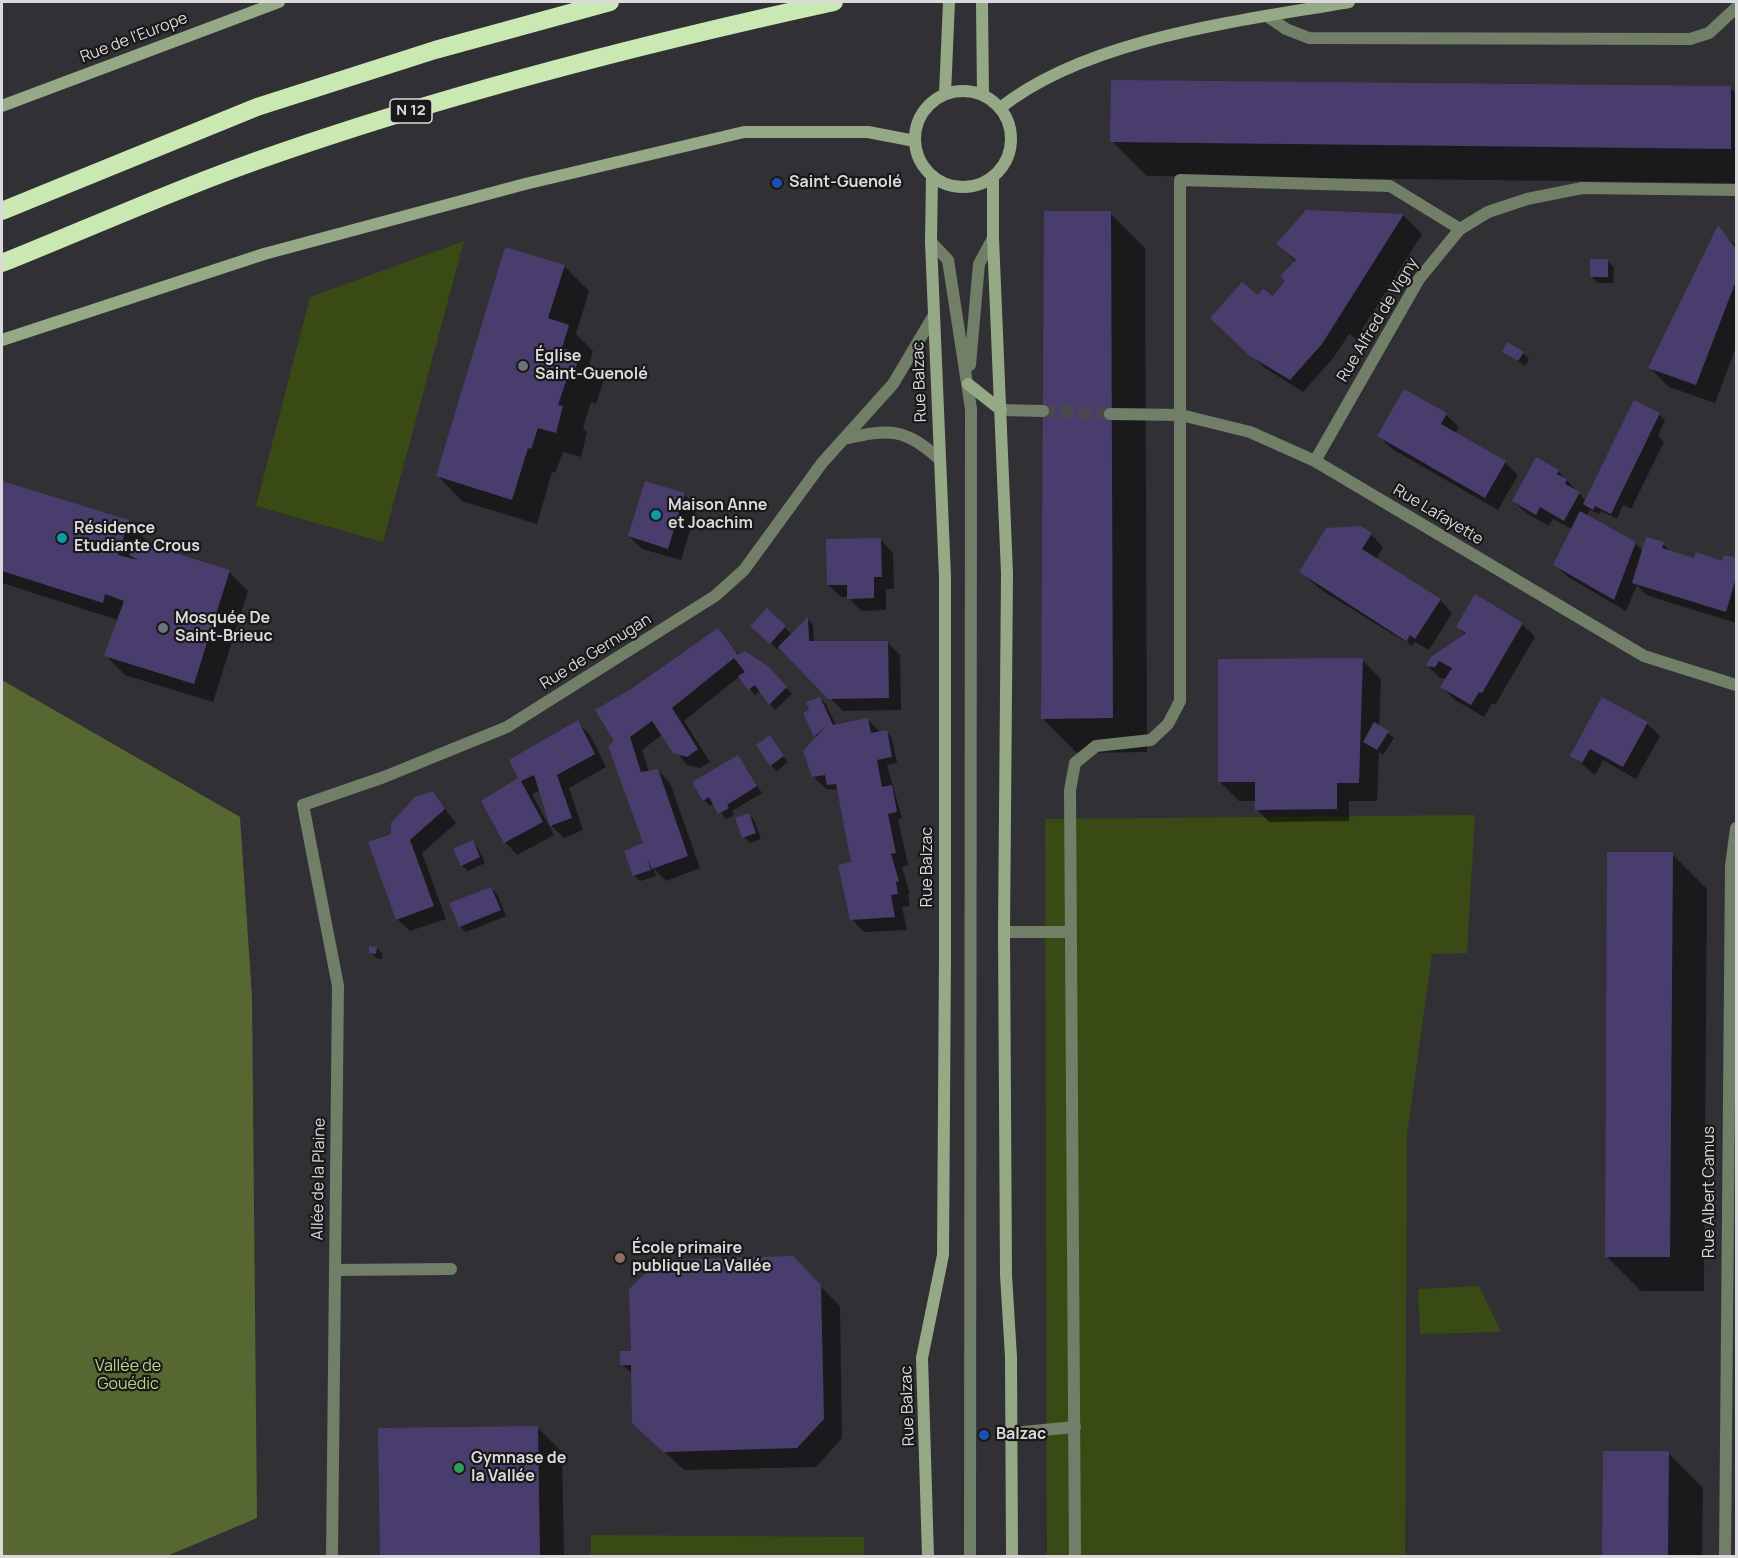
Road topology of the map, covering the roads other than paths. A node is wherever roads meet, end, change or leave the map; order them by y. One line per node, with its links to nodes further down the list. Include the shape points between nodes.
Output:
1 (279, 2): 11 (street, Rue de l'Europe)
2 (610, 2): 17 (highway, via 435,50 257,107)
3 (834, 2): 21 (highway, N 12, via 657,41 450,98 278,153)
4 (949, 2): 9 (street)
5 (982, 2): 10 (street)
6 (1349, 2): 8 (street)
7 (1737, 8): 8 (street, via 1709,33 1690,39 1309,38)
8 (1267, 16): 12 (street, via 1136,43 1019,93)
9 (945, 94): 10 (street, via 963,91); 13 (street, via 922,113)
10 (983, 95): 12 (street)
11 (2, 106)
12 (1000, 108): 15 (street, via 1008,121 1010,151)
13 (915, 141): 14 (street, via 923,166); 23 (street, via 868,132 744,132 525,184 264,254)
14 (932, 176): 15 (street, via 963,188); 20 (street, Rue Balzac)
15 (993, 177): 19 (street)
16 (1737, 190): 18 (street, Rue Alfred de Vigny, via 1582,188 1488,212)
17 (2, 211)
18 (1460, 229): 28 (street, via 1390,186 1180,180); 31 (street, Rue Alfred de Vigny, via 1419,279)
19 (993, 238): 24 (street, via 979,264); 25 (street)
20 (931, 242): 22 (street, Rue Balzac); 24 (street, via 948,260)
21 (2, 263)
22 (934, 315): 29 (street, Rue de Gernugan, via 893,384); 30 (street, Rue Balzac)
23 (2, 340)
24 (968, 384): 25 (street); 43 (street, via 972,543)
25 (1001, 410): 26 (street); 35 (street, via 1007,573)
26 (1043, 411)
27 (1110, 414): 28 (street, Rue Lafayette)
28 (1181, 415): 31 (street, Rue Lafayette, via 1250,432); 36 (street, via 1179,701 1168,724 1151,740 1096,746 1075,763 1070,790)
29 (844, 439): 30 (street, via 878,431 896,432 922,443); 33 (street, Rue de Gernugan, via 744,570 715,596 507,727)
30 (940, 460): 42 (street, Rue Balzac, via 945,577 944,1243 922,1358)
31 (1315, 461): 32 (street, Rue Lafayette, via 1644,656)
32 (1737, 685)
33 (303, 805): 38 (street, Allée de la Plaine, via 338,986)
34 (1737, 828): 46 (street, Rue Albert Camus, via 1731,866 1726,1155)
35 (1004, 932): 36 (street); 40 (street, via 1006,1275)
36 (1071, 932): 39 (street)
37 (451, 1269): 38 (street)
38 (335, 1270): 41 (street, Allée de la Plaine)
39 (1075, 1427): 40 (street); 45 (street)
40 (1012, 1433): 44 (street)
41 (332, 1557)
42 (928, 1557)
43 (970, 1557)
44 (1012, 1557)
45 (1075, 1557)
46 (1725, 1557)

